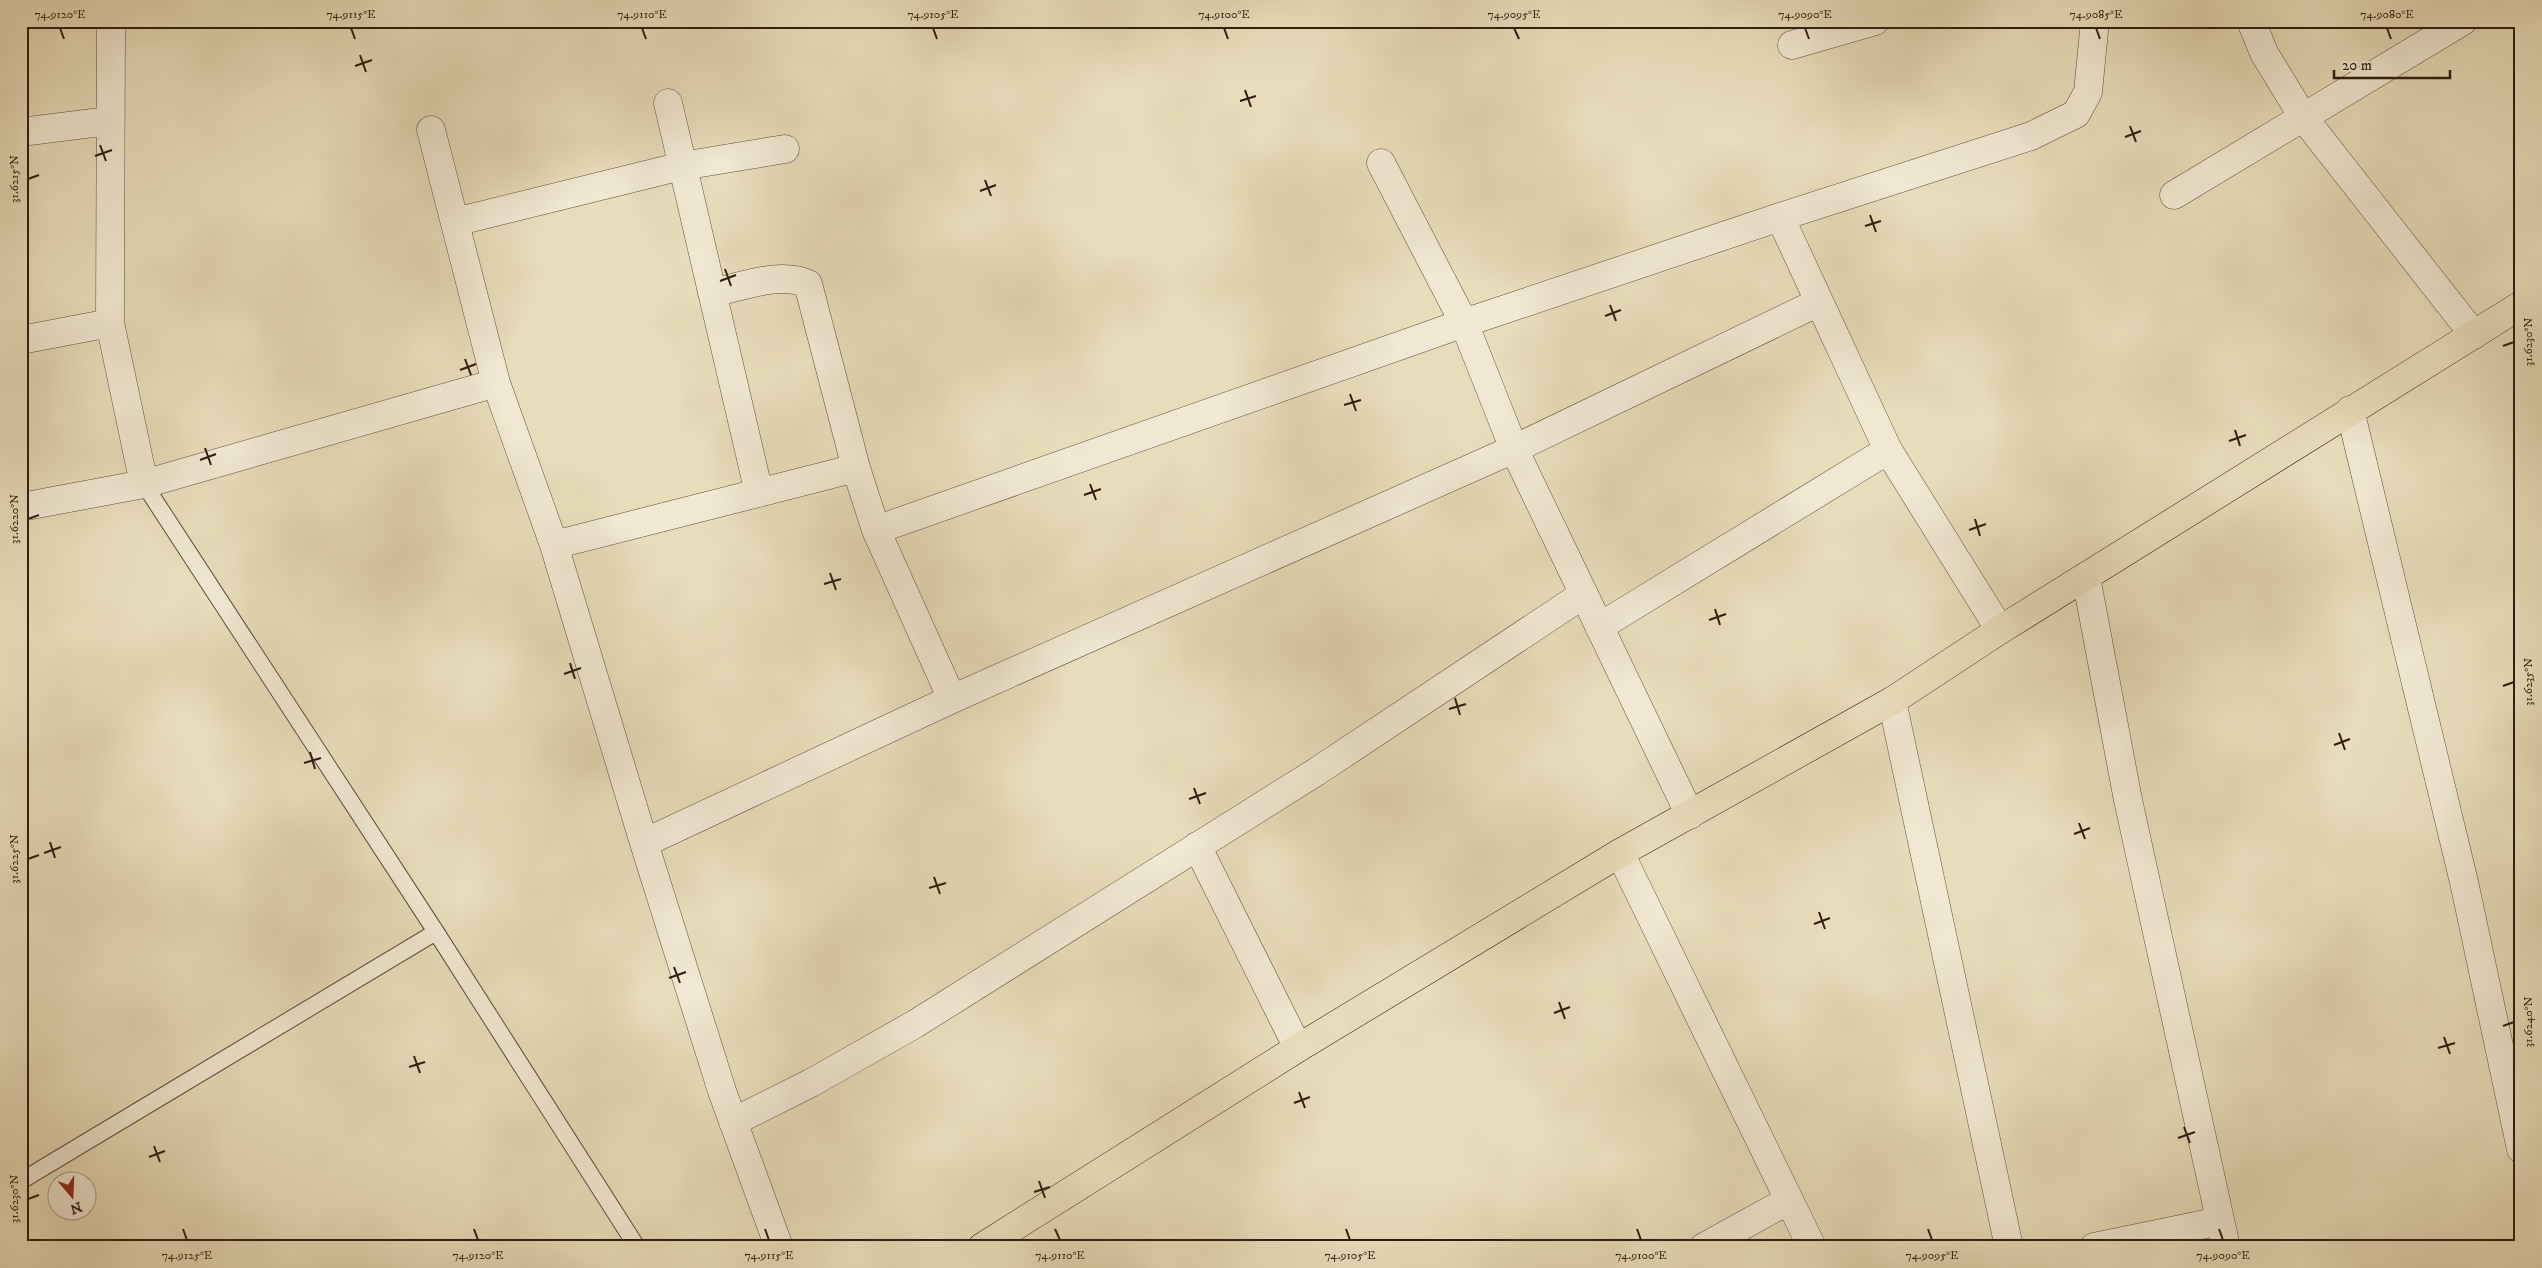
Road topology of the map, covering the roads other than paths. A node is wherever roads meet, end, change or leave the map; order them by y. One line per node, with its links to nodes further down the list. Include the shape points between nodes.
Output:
1 (111, 21): 9 (street)
2 (1874, 21): 6 (street)
3 (2095, 21): 16 (street, via 2088,92 2076,114 2031,136)
4 (2251, 21): 8 (street, via 2264,53)
5 (2463, 21): 8 (street)
6 (1792, 45)
7 (668, 103): 14 (street)
8 (2303, 117): 15 (street); 23 (street)
9 (109, 121): 11 (street); 21 (street)
10 (431, 130): 17 (street)
11 (21, 132)
12 (785, 149): 14 (street)
13 (1381, 163): 22 (street)
14 (682, 166): 17 (street); 18 (street)
15 (2174, 195)
16 (1780, 216): 19 (street); 22 (street)
17 (455, 222): 25 (street)
18 (712, 293): 29 (street, via 771,280 796,279 808,284); 31 (street)
19 (1820, 302): 27 (street); 28 (street)
20 (2521, 305): 23 (highway)
21 (110, 323): 24 (street); 30 (street)
22 (1464, 323): 27 (street); 33 (street)
23 (2474, 335): 26 (highway)
24 (21, 340)
25 (496, 384): 30 (street); 34 (street)
26 (2350, 410): 35 (highway); 48 (street, via 2464,882)
27 (1514, 449): 36 (street); 39 (street)
28 (1888, 450): 37 (street); 38 (street)
29 (856, 468): 31 (street); 33 (street)
30 (144, 484): 32 (street); 45 (lane)
31 (759, 493): 34 (street)
32 (21, 507)
33 (876, 530): 39 (street)
34 (554, 545): 42 (street)
35 (2086, 577): 38 (highway); 51 (street, via 2128,800)
36 (1584, 594): 37 (street); 43 (street, via 1399,718)
37 (1599, 627): 41 (street)
38 (2000, 630): 40 (highway)
39 (952, 699): 42 (street)
40 (1892, 701): 41 (highway); 58 (street)
41 (1690, 815): 44 (highway)
42 (644, 843): 47 (street)
43 (1197, 846): 46 (street); 47 (street, via 915,1024 811,1083)
44 (1620, 853): 46 (highway); 50 (street)
45 (436, 932): 49 (lane); 53 (lane)
46 (1298, 1048): 52 (highway)
47 (733, 1122): 54 (street)
48 (2521, 1149)
49 (21, 1181)
50 (1789, 1200): 56 (street); 57 (street)
51 (2223, 1234): 59 (street)
52 (1012, 1239): 55 (highway)
53 (637, 1247)
54 (779, 1247)
55 (982, 1247)
56 (1704, 1247)
57 (1812, 1247)
58 (2009, 1247)
59 (2094, 1247)

